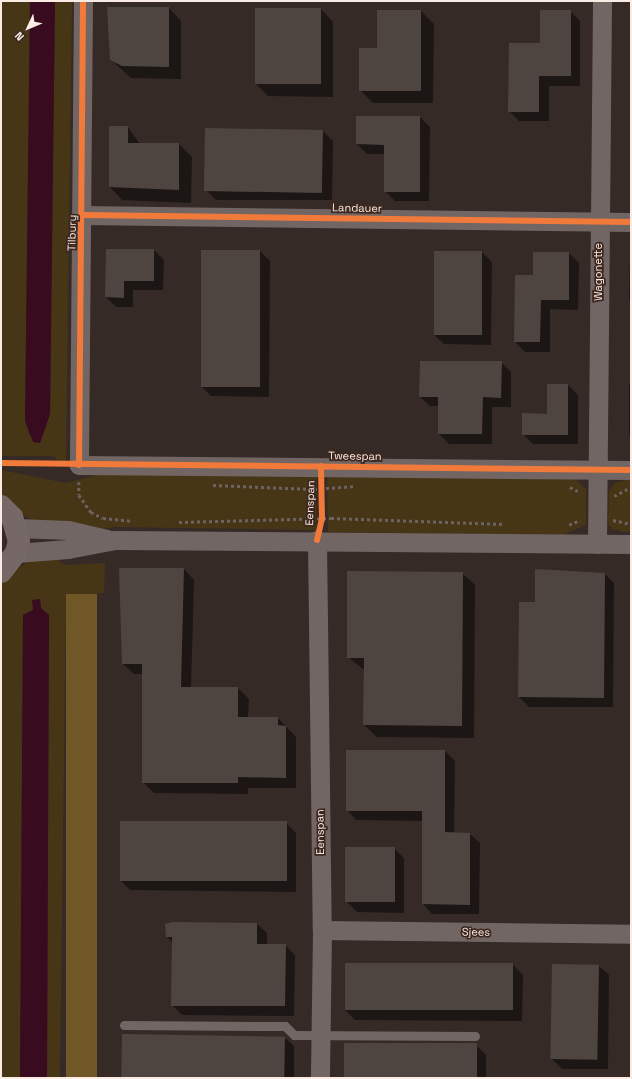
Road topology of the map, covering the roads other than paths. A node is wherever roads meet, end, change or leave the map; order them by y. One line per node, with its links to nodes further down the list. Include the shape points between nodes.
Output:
1 (83, 1): 3 (street, Tilbury)
2 (602, 1): 4 (street, Wagonette)
3 (82, 215): 4 (street, Landauer); 8 (street, Tilbury)
4 (598, 222): 5 (street, Landauer); 6 (street, Wagonette)
5 (631, 222)
6 (600, 470): 7 (street, Tweespan); 8 (street, Tweespan, via 321,466); 13 (street, Wagonette, via 592,517)
7 (631, 470)
8 (81, 472)
9 (1, 506): 10 (main road)
10 (17, 528): 11 (street, via 68,530); 15 (main road)
11 (115, 540): 12 (street); 15 (street, via 68,549)
12 (317, 540): 13 (street); 17 (street, Eenspan)
13 (597, 544): 14 (street)
14 (631, 544)
15 (16, 553): 16 (main road)
16 (1, 572)
17 (322, 930): 18 (street, Sjees); 20 (street, Eenspan)
18 (631, 934)
19 (124, 1025): 20 (lane, via 285,1026 294,1036)
20 (320, 1035): 21 (lane); 22 (street, Eenspan)
21 (475, 1036)
22 (320, 1078)

